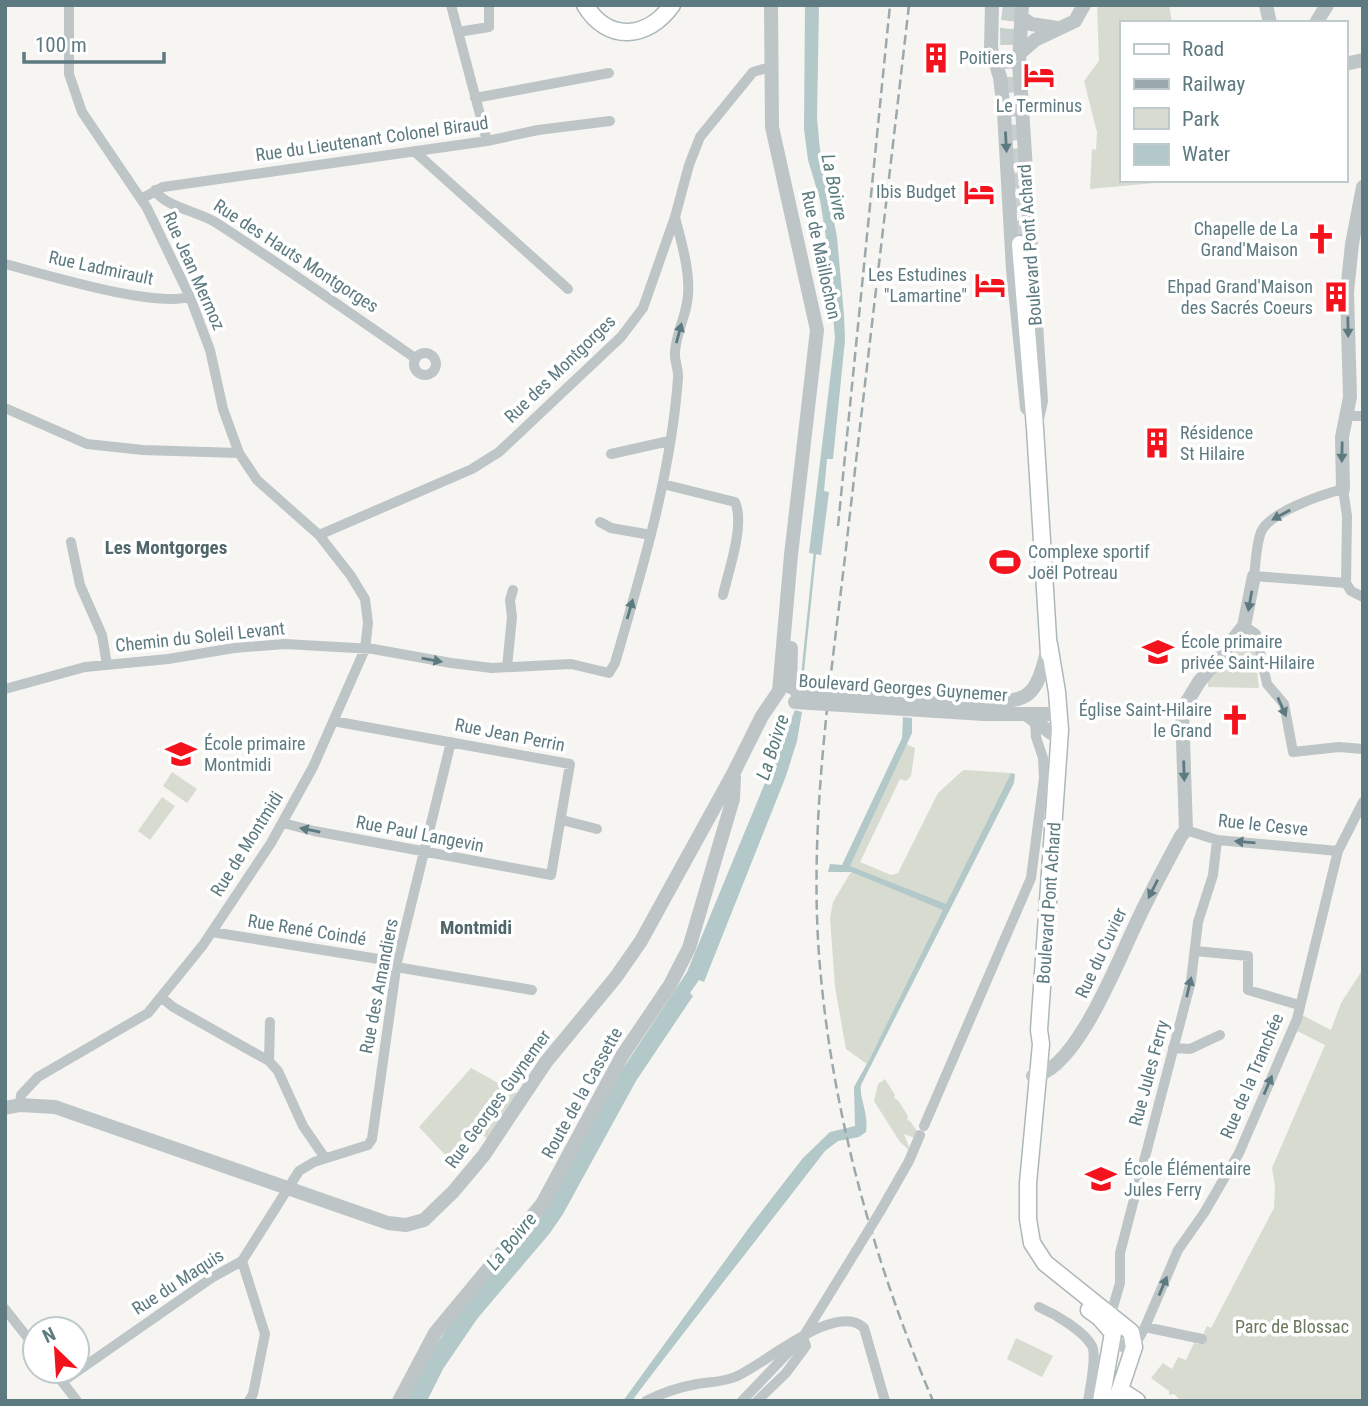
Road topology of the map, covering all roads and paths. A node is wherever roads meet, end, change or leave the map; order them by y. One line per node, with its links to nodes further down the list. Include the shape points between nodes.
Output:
1 (69, 5): 24 (street, Rue Jean Mermoz, via 69,74 82,112)
2 (451, 5): 13 (street)
3 (489, 5): 13 (street, via 489,27)
4 (585, 5): 5 (main road, via 602,24 624,33 656,24)
5 (673, 5)
6 (771, 5): 16 (street, Rue de Maillochon)
7 (992, 5): 15 (street, Boulevard Pont Achard, via 991,49)
8 (1084, 5): 12 (street, via 1075,21)
9 (1327, 5): 11 (street)
10 (1022, 11): 12 (street, via 1031,24); 14 (street, Boulevard Pont Achard)
11 (1317, 21)
12 (1057, 28): 14 (street, via 1035,40)
13 (458, 32): 18 (street)
14 (1019, 57): 15 (street, via 1008,67); 34 (street, Boulevard Pont Achard, via 1041,401)
15 (997, 65): 34 (street, Boulevard Pont Achard, one-way to 34, via 1005,118 1025,404)
16 (770, 67): 25 (street, Rue des Montgorges, via 753,72 700,137); 56 (street, Rue de Maillochon, via 772,127 817,330 791,555)
17 (609, 73): 18 (street)
18 (475, 98): 20 (street)
19 (610, 121): 20 (street, Rue du Lieutenant Colonel Biraud)
20 (487, 141): 21 (street, Rue du Lieutenant Colonel Biraud)
21 (415, 151): 23 (street, Rue du Lieutenant Colonel Biraud); 28 (street)
22 (1363, 187): 32 (street, one-way to 32, via 1347,292 1350,397)
23 (155, 190): 24 (street, Rue du Lieutenant Colonel Biraud); 30 (street, Rue des Hauts Montgorges, via 162,199 208,217)
24 (141, 199): 29 (street, Rue Jean Mermoz)
25 (675, 217): 35 (street, one-way to 25, via 678,373 674,356 689,294); 41 (street, Rue des Montgorges, via 636,320 499,452 472,469)
26 (1020, 244): 34 (main road, Boulevard Pont Achard)
27 (5, 264): 29 (street, Rue Ladmirault, via 151,298)
28 (568, 289)
29 (190, 297): 36 (street, Rue Jean Mermoz)
30 (415, 358)
31 (5, 408): 36 (street, via 87,444)
32 (1346, 416): 33 (street); 39 (street, one-way to 39)
33 (1363, 416)
34 (1035, 428): 50 (main road, Boulevard Pont Achard)
35 (669, 441): 37 (street); 38 (street)
36 (239, 453): 41 (street, Rue Jean Mermoz, via 257,480)
37 (611, 454)
38 (663, 484): 42 (street); 47 (street, via 735,502 738,529)
39 (1343, 489): 44 (street, one-way to 44, via 1268,523 1258,542); 45 (street)
40 (600, 522): 42 (street)
41 (319, 535): 51 (street, Rue de Montmidi, via 365,599)
42 (651, 535): 53 (street, Chemin du Soleil Levant, one-way to 42, via 571,664 609,673)
43 (71, 542): 52 (street, via 80,585 102,635)
44 (1254, 576): 45 (street); 49 (street, one-way to 49)
45 (1346, 583): 48 (street)
46 (513, 590): 53 (street)
47 (723, 594)
48 (1363, 597)
49 (1244, 626): 63 (street, one-way to 63, via 1256,634 1267,684 1284,705 1293,752); 70 (street, one-way to 70, via 1199,681 1182,710)
50 (1049, 644): 54 (street); 59 (main road, Boulevard Pont Achard)
51 (365, 649): 52 (street, Chemin du Soleil Levant, via 285,644); 53 (street, Chemin du Soleil Levant, one-way to 53, via 470,666); 60 (street, Rue de Montmidi)
52 (107, 665): 55 (street, Chemin du Soleil Levant)
53 (508, 667)
54 (1037, 683): 58 (street, Boulevard Georges Guynemer, via 1020,699); 59 (street, Boulevard Pont Achard, via 1033,694)
55 (5, 689)
56 (790, 693): 57 (street, Boulevard Georges Guynemer, bridge); 64 (street, Rue Georges Guynemer, via 762,716)
57 (858, 700): 58 (street, Boulevard Georges Guynemer); 59 (street, Boulevard Georges Guynemer)
58 (985, 703): 59 (street, Boulevard Georges Guynemer)
59 (1043, 713): 61 (main road, Boulevard Pont Achard); 65 (main road, Boulevard Pont Achard)
60 (332, 721): 62 (street, Rue Jean Perrin); 68 (street, Rue de Montmidi)
61 (1041, 737): 65 (main road, Boulevard Pont Achard); 97 (street, bridge, via 1044,778 1031,878 909,1161)
62 (451, 742): 67 (street, Rue Jean Perrin, via 570,764); 73 (street, Rue des Amandiers)
63 (1363, 748)
64 (734, 772): 90 (street, Rue Georges Guynemer, via 641,941 546,1062 468,1176 431,1214 416,1223 388,1223); 107 (street, Route de la Cassette, via 733,799 689,948 670,985 622,1056 542,1205 435,1333)
65 (1058, 775): 85 (main road, Boulevard Pont Achard)
66 (1363, 802): 72 (street, Rue de la Tranchée)
67 (562, 821): 69 (street); 74 (street, Rue Jean Perrin)
68 (283, 823): 73 (street, Rue Paul Langevin, one-way to 68); 75 (street, Rue de Montmidi)
69 (597, 829)
70 (1186, 830): 71 (street, Rue le Cesve); 85 (street, Rue du Cuvier, one-way to 85, via 1091,1018 1053,1068)
71 (1217, 840): 72 (street, Rue le Cesve, one-way to 71); 76 (street, Rue Jules Ferry)
72 (1338, 851): 80 (street, Rue de la Tranchée)
73 (425, 852): 74 (street, Rue Paul Langevin); 77 (street, Rue des Amandiers)
74 (551, 875)
75 (212, 932): 77 (street, Rue René Coindé); 79 (street, Rue de Montmidi)
76 (1195, 951): 80 (street, via 1248,956 1248,990); 83 (street, Rue Jules Ferry, one-way to 76)
77 (397, 965): 78 (street, Rue René Coindé); 88 (street, Rue des Amandiers, via 372,1139 368,1145)
78 (533, 990)
79 (161, 997): 84 (street); 86 (street, Rue de Montmidi, via 148,1013 38,1077 24,1090)
80 (1299, 1005): 95 (street, Rue de la Tranchée, one-way to 80, via 1178,1250 1239,1153)
81 (270, 1022): 84 (street)
82 (1220, 1035): 83 (street, via 1190,1049)
83 (1173, 1048): 93 (street, Rue Jules Ferry, via 1120,1253 1120,1283)
84 (269, 1061): 88 (street)
85 (1036, 1076): 89 (main road, Boulevard Pont Achard, via 1031,1091)
86 (20, 1105): 87 (street, Rue Georges Guynemer); 90 (street, Rue Georges Guynemer, via 55,1107)
87 (5, 1108)
88 (325, 1158): 90 (street, Rue des Amandiers, via 299,1171)
89 (1028, 1183): 93 (main road, Boulevard Pont Achard, via 1029,1235 1038,1254); 98 (main road, Boulevard Pont Achard, via 1021,1228 1024,1250 1053,1284 1099,1317)
90 (288, 1187): 91 (street, Rue du Maquis)
91 (242, 1261): 101 (street, Rue du Maquis); 106 (street, via 265,1334)
92 (1040, 1307): 104 (street, via 1092,1347)
93 (1111, 1314): 100 (main road, Boulevard Pont Achard, via 1131,1332)
94 (7, 1315): 96 (street)
95 (1145, 1327): 99 (street); 100 (street, Rue de la Tranchée)
96 (21, 1331)
97 (803, 1337): 108 (street, via 730,1379 694,1384); 109 (street); 110 (street, via 807,1344 800,1355); 111 (street, via 837,1322 857,1322 864,1328)
98 (1113, 1337): 100 (street, Boulevard Pont Achard, via 1124,1348); 104 (main road)
99 (1202, 1339)
100 (1134, 1348): 103 (main road)
101 (91, 1362)
102 (64, 1385): 105 (street)
103 (1118, 1395): 112 (main road)
104 (1097, 1400)
105 (77, 1401)
106 (249, 1401)
107 (398, 1401)
108 (646, 1401)
109 (742, 1401)
110 (757, 1401)
111 (885, 1401)
112 (1138, 1401)

